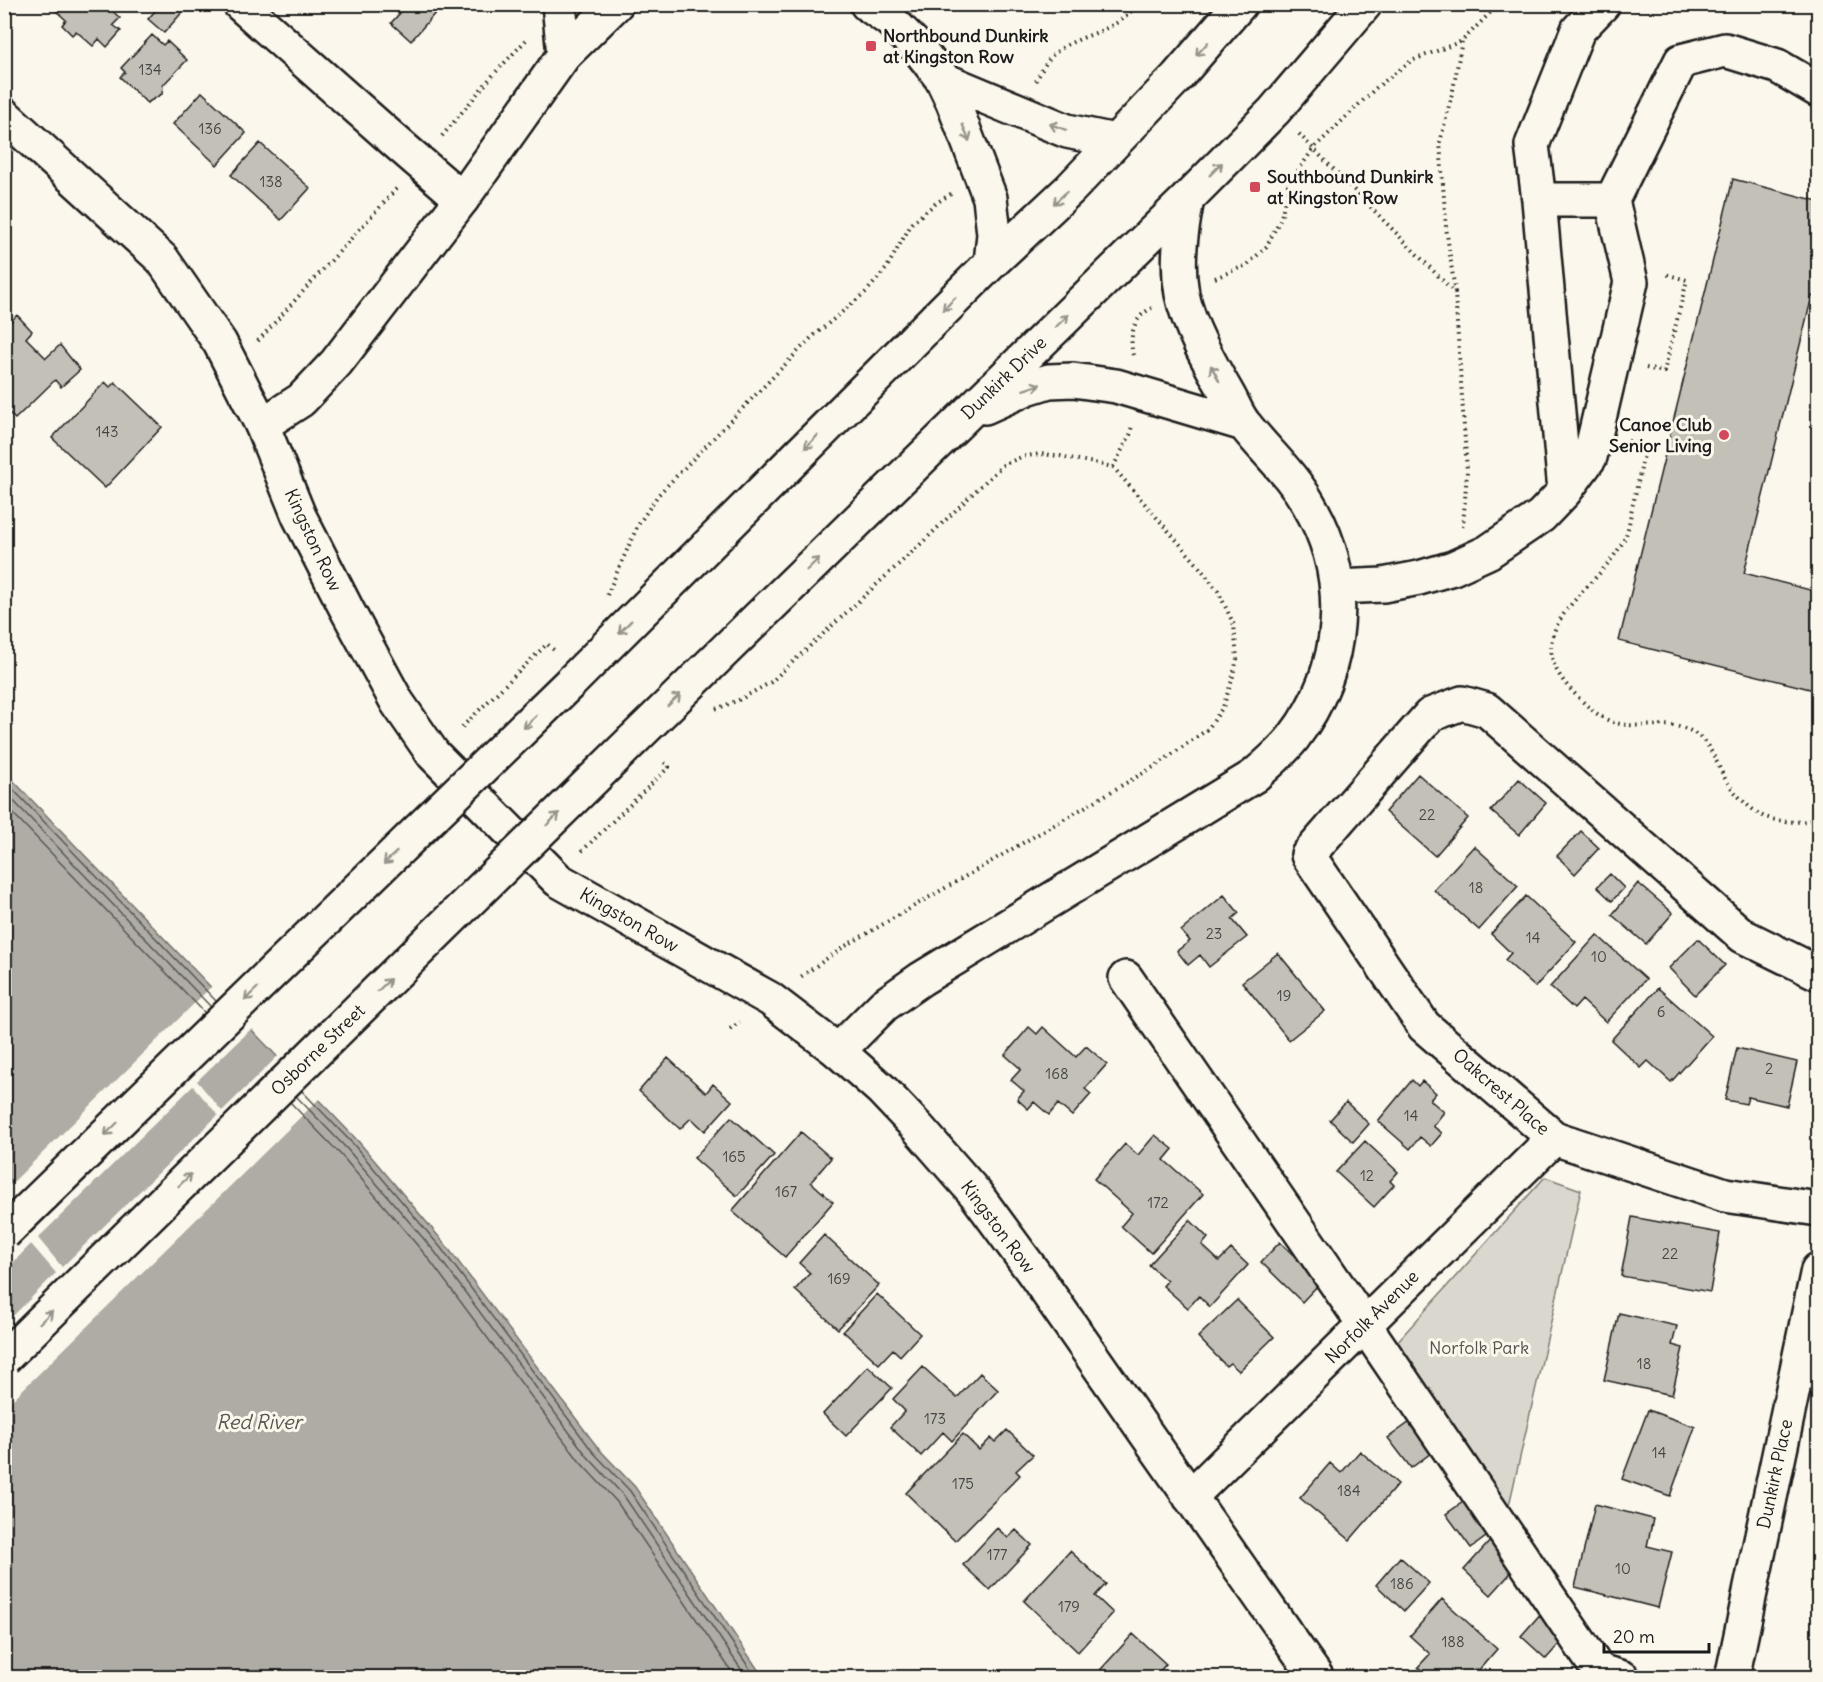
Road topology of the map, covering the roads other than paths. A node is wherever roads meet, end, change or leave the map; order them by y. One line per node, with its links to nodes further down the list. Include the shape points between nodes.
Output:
1 (240, 4): 13 (main road)
2 (616, 4): 8 (main road)
3 (867, 4): 9 (main road, via 890,20)
4 (1240, 4): 12 (main road, one-way to 12)
5 (1365, 4): 14 (main road, Dunkirk Drive, one-way to 5, via 1274,111)
6 (1603, 4): 15 (main road, via 1578,30 1532,145)
7 (559, 5): 8 (main road)
8 (564, 56): 13 (main road)
9 (942, 79): 12 (main road, one-way to 9, via 1067,131); 17 (main road, one-way to 17, via 983,177 993,215)
10 (1818, 90): 16 (main road, via 1777,66 1725,50 1681,61)
11 (4, 115): 19 (main road, Kingston Row, via 162,259 220,343)
12 (1115, 141): 17 (main road, one-way to 17)
13 (462, 198): 19 (main road, via 336,363 301,400)
14 (1186, 199): 18 (main road, Dunkirk Drive, one-way to 14); 20 (main road, one-way to 14, via 1208,359 1183,296 1179,266)
15 (1539, 200): 16 (main road); 21 (main road)
16 (1612, 200): 21 (main road, via 1630,282 1590,457)
17 (991, 262): 29 (main road, one-way to 29, bridge, via 560,665)
18 (960, 421): 20 (main road, one-way to 20, via 1005,397 1049,381 1073,380 1137,393); 23 (main road, Dunkirk Drive, one-way to 18)
19 (262, 424): 26 (main road, Kingston Row, via 299,516 346,609 397,702 433,754 558,880 770,999)
20 (1244, 424): 22 (main road, via 1282,465 1308,503 1327,543)
21 (1565, 491): 22 (main road, via 1517,534 1453,568 1383,585)
22 (1337, 587): 26 (main road, via 1335,648 1325,684 1304,723 1273,760 1195,814 921,979 884,1005)
23 (645, 749): 32 (main road, Osborne Street, one-way to 23, bridge)
24 (1818, 973): 27 (main road, Oakcrest Place, via 1743,936 1487,710 1462,703 1430,715 1308,855 1424,1026)
25 (1126, 978): 31 (main road)
26 (838, 1051): 33 (main road, Kingston Row, via 911,1120 975,1194)
27 (1554, 1138): 28 (main road, Oakcrest Place, via 1725,1194); 31 (main road, Norfolk Avenue)
28 (1818, 1209)
29 (4, 1233)
30 (1818, 1270): 36 (main road, Dunkirk Place)
31 (1364, 1324): 33 (main road, Norfolk Avenue); 35 (main road, via 1599,1671)
32 (4, 1358)
33 (1190, 1497): 34 (main road, Kingston Row)
34 (1317, 1677)
35 (1623, 1677)
36 (1732, 1677)

